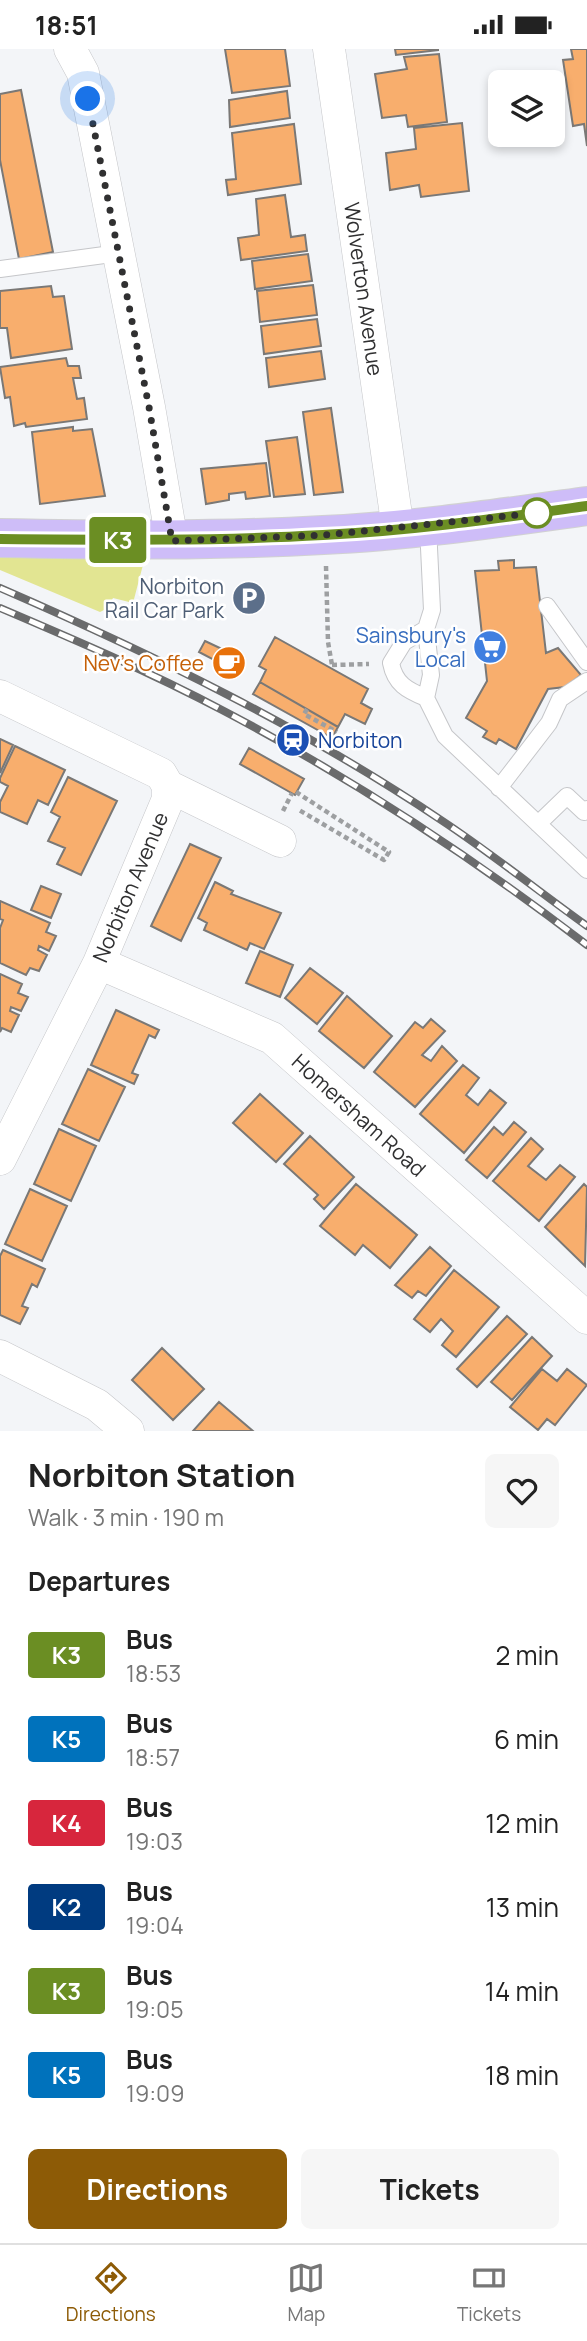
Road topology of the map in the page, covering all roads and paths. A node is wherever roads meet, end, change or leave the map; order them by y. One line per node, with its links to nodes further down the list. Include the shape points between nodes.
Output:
1 (70, 49): 3 (street, via 83,73)
2 (329, 49): 6 (street, Wolverton Avenue)
3 (119, 253): 4 (lane); 8 (street)
4 (0, 269)
5 (587, 506): 6 (main road)
6 (413, 528): 8 (main road); 11 (lane, via 432,610)
7 (0, 538): 8 (main road)
8 (172, 541)
9 (326, 559): 13 (path, via 332,666)
10 (547, 606): 12 (lane)
11 (426, 629): 13 (lane, via 404,642); 16 (lane, via 431,675)
12 (587, 662)
13 (391, 663): 16 (lane, via 394,678)
14 (587, 681): 20 (lane, via 560,699 549,723)
15 (0, 696): 19 (street, Norbiton Avenue, via 161,774)
16 (426, 698): 20 (lane, via 445,736)
17 (307, 709): 18 (path, via 304,714)
18 (337, 732)
19 (167, 786): 24 (street); 26 (street, Norbiton Avenue, via 163,813)
20 (499, 788): 23 (lane)
21 (587, 809): 23 (lane, via 584,812 568,796)
22 (299, 810): 24 (path, via 384,860 389,852 294,793)
23 (538, 824): 25 (lane)
24 (282, 826)
25 (587, 870)
26 (99, 963): 27 (street, Norbiton Avenue); 28 (street, Homersham Road, via 272,1038)
27 (0, 1159)
28 (587, 1318)
29 (0, 1356): 30 (street, via 97,1405)
30 (128, 1431)

